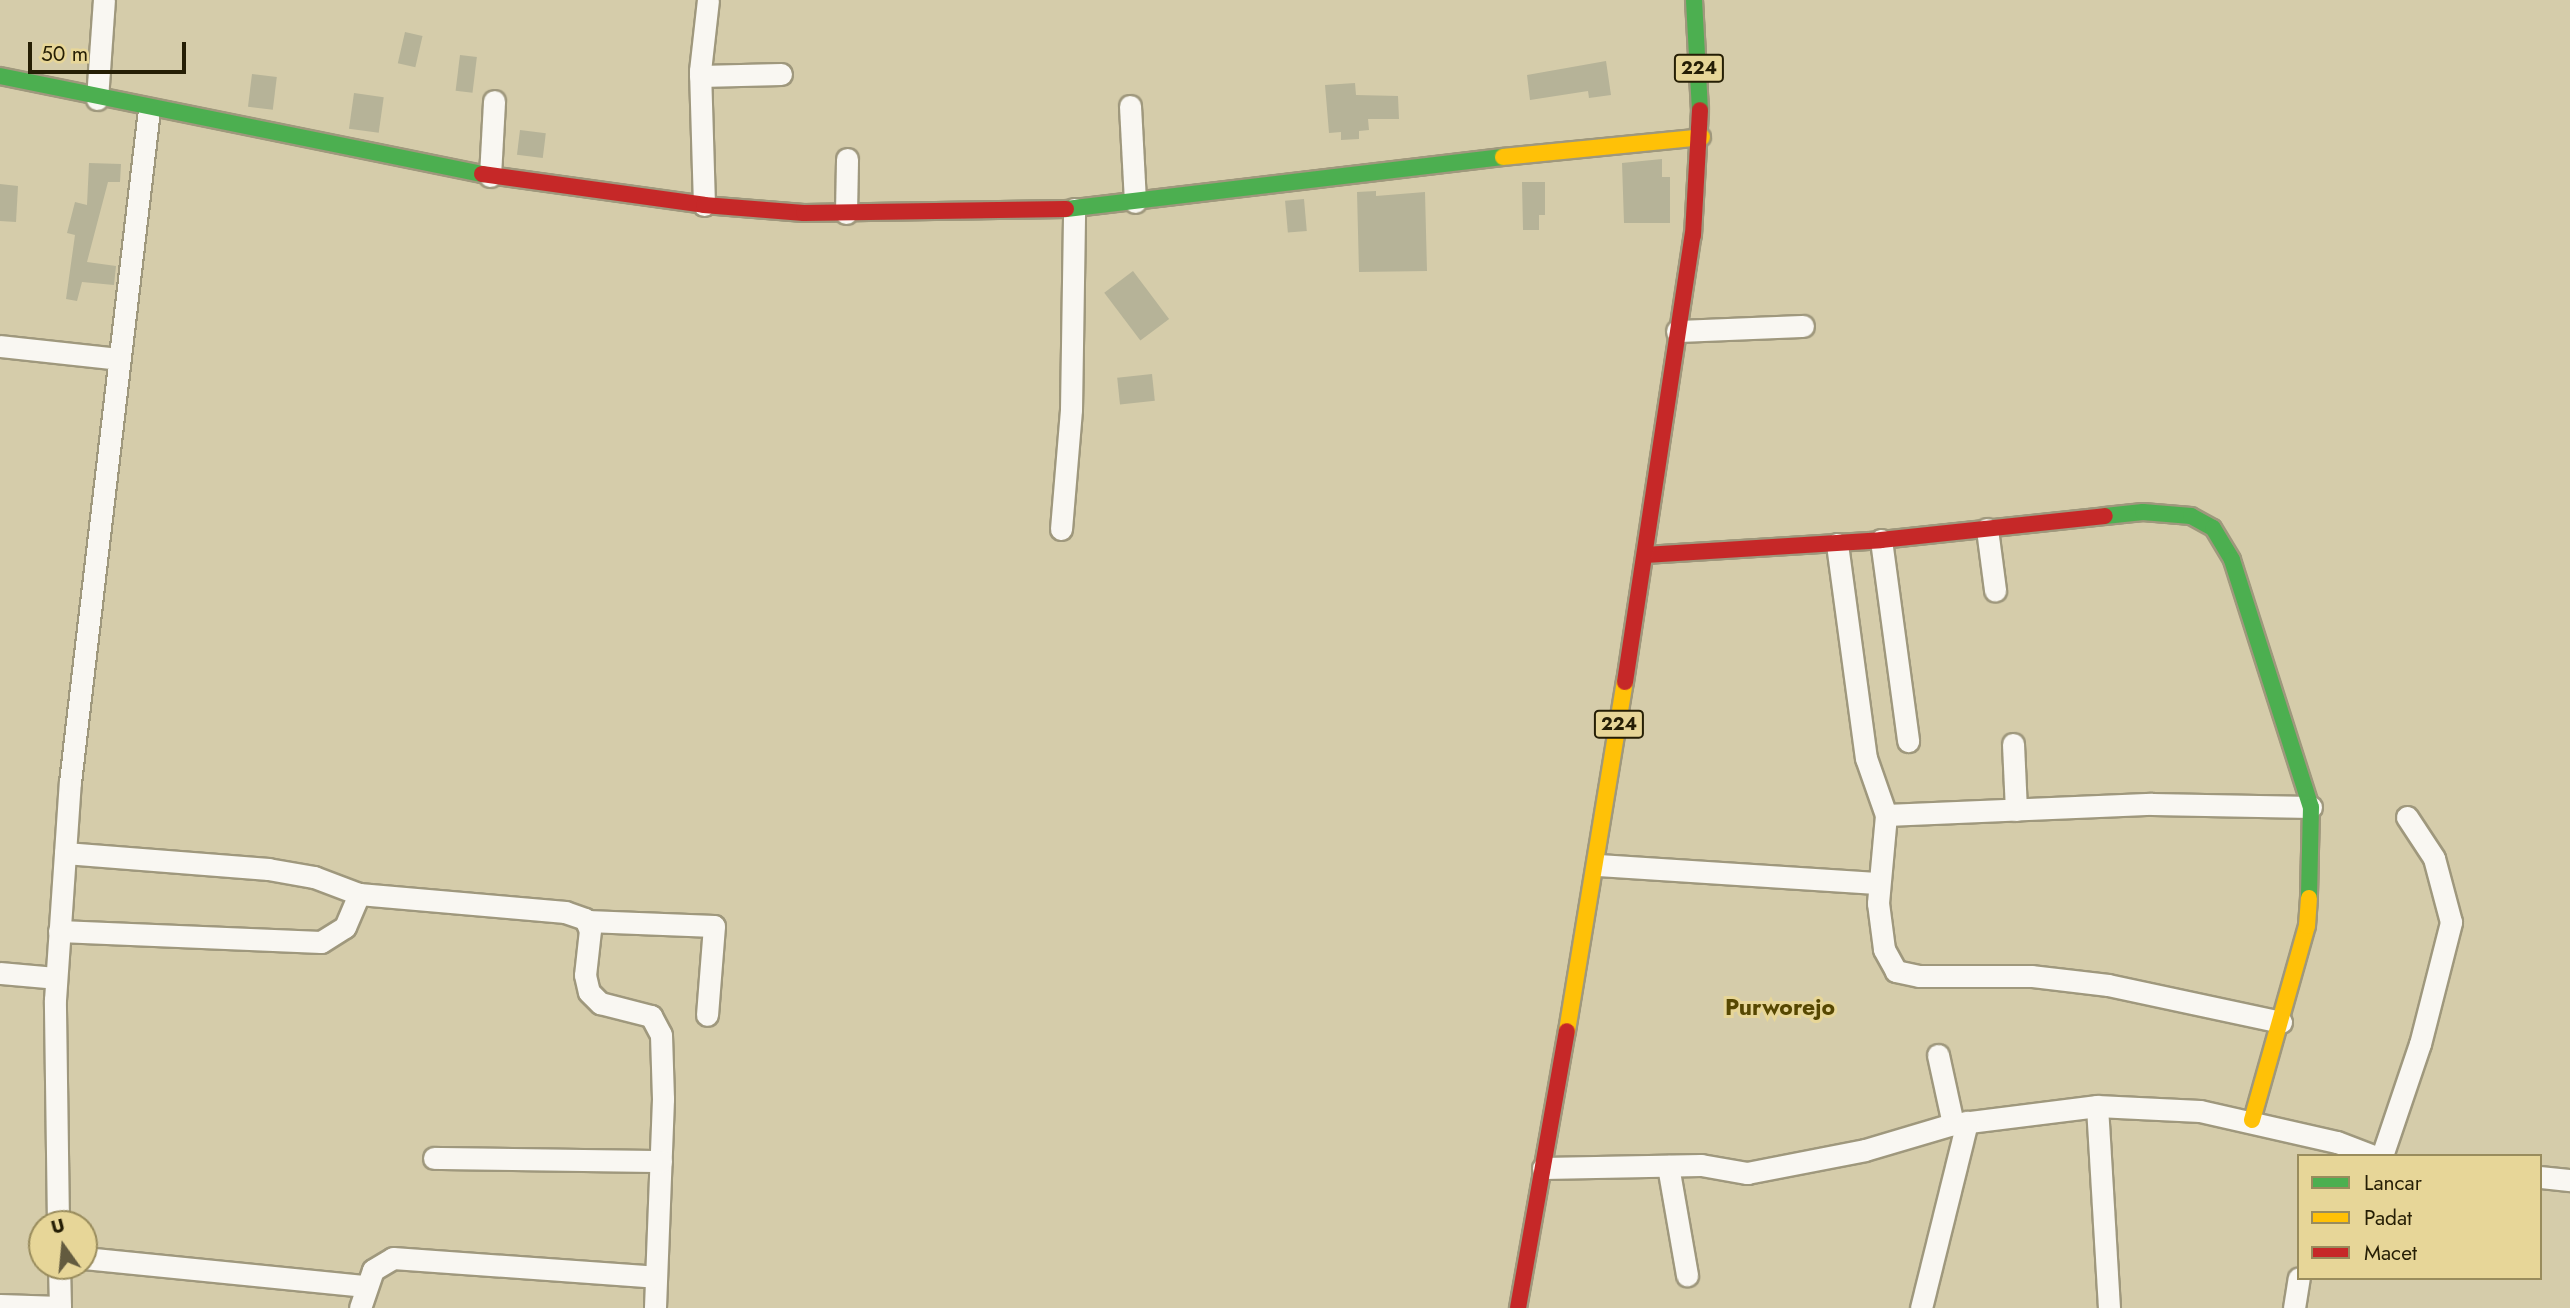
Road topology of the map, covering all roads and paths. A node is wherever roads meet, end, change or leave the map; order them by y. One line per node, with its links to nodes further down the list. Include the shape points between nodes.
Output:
1 (104, 0): 7 (street)
2 (708, 0): 6 (street)
3 (1694, 0): 11 (street, 224)
4 (781, 74): 6 (street)
5 (0, 76): 7 (street)
6 (700, 76): 15 (street)
7 (97, 99): 10 (street)
8 (494, 101): 13 (street)
9 (1130, 106): 14 (street)
10 (149, 110): 13 (street); 21 (street)
11 (1702, 137): 14 (street, via 1392,168); 19 (street, 224, via 1695,224)
12 (847, 159): 17 (street)
13 (490, 176): 15 (street)
14 (1135, 202): 16 (street)
15 (704, 205): 17 (street)
16 (1074, 209): 17 (street); 22 (street, via 1071,409)
17 (846, 214)
18 (1803, 326): 19 (street)
19 (1677, 331): 26 (street, 224)
20 (0, 346): 21 (street)
21 (119, 359): 34 (street)
22 (1061, 529)
23 (1987, 529): 24 (street); 27 (street); 30 (street, via 2152,512 2191,516 2213,528 2232,560)
24 (1881, 540): 25 (street); 28 (street)
25 (1837, 544): 26 (street); 32 (street, via 1867,758)
26 (1645, 555): 35 (street, 224)
27 (1995, 590)
28 (1908, 741)
29 (2012, 744): 31 (street)
30 (2311, 807): 31 (street, via 2152,804); 43 (street, via 2312,867 2306,926)
31 (2016, 810): 32 (street)
32 (1886, 815): 36 (street)
33 (2407, 817): 50 (street, via 2434,858 2451,922 2420,1044)
34 (65, 853): 37 (street, via 268,869 314,877); 39 (street)
35 (1597, 865): 36 (street); 54 (street, 224)
36 (1877, 883): 43 (street, via 1884,949 1893,968 1903,974 2031,976 2108,985)
37 (359, 894): 38 (street, via 565,912); 39 (street, via 345,927 321,942)
38 (587, 921): 42 (street, via 714,926); 52 (street, via 585,981 589,992 600,1003 651,1016 659,1028 664,1069)
39 (59, 931): 41 (street)
40 (0, 973): 41 (street)
41 (56, 978): 57 (street)
42 (707, 1015)
43 (2281, 1022): 46 (street)
44 (1938, 1055): 47 (street)
45 (2097, 1106): 46 (street, via 2158,1107); 47 (street); 70 (street)
46 (2252, 1121): 48 (street)
47 (1960, 1123): 53 (street, via 1865,1150 1747,1172 1702,1165); 69 (street)
48 (2335, 1149): 49 (street)
49 (2362, 1154)
50 (2383, 1154)
51 (434, 1158): 52 (street)
52 (661, 1161): 60 (street)
53 (1668, 1166): 54 (street); 59 (street)
54 (1544, 1168): 68 (street, 224)
55 (2542, 1177): 56 (street)
56 (2570, 1180)
57 (58, 1210)
58 (98, 1259): 63 (street)
59 (1687, 1275)
60 (656, 1277): 63 (street, via 393,1258 380,1263); 67 (street)
61 (59, 1280): 65 (street)
62 (2299, 1280): 71 (street)
63 (366, 1286): 66 (street)
64 (0, 1305): 65 (street)
65 (60, 1308)
66 (360, 1308)
67 (655, 1308)
68 (1518, 1308)
69 (1921, 1308)
70 (2109, 1308)
71 (2294, 1308)

